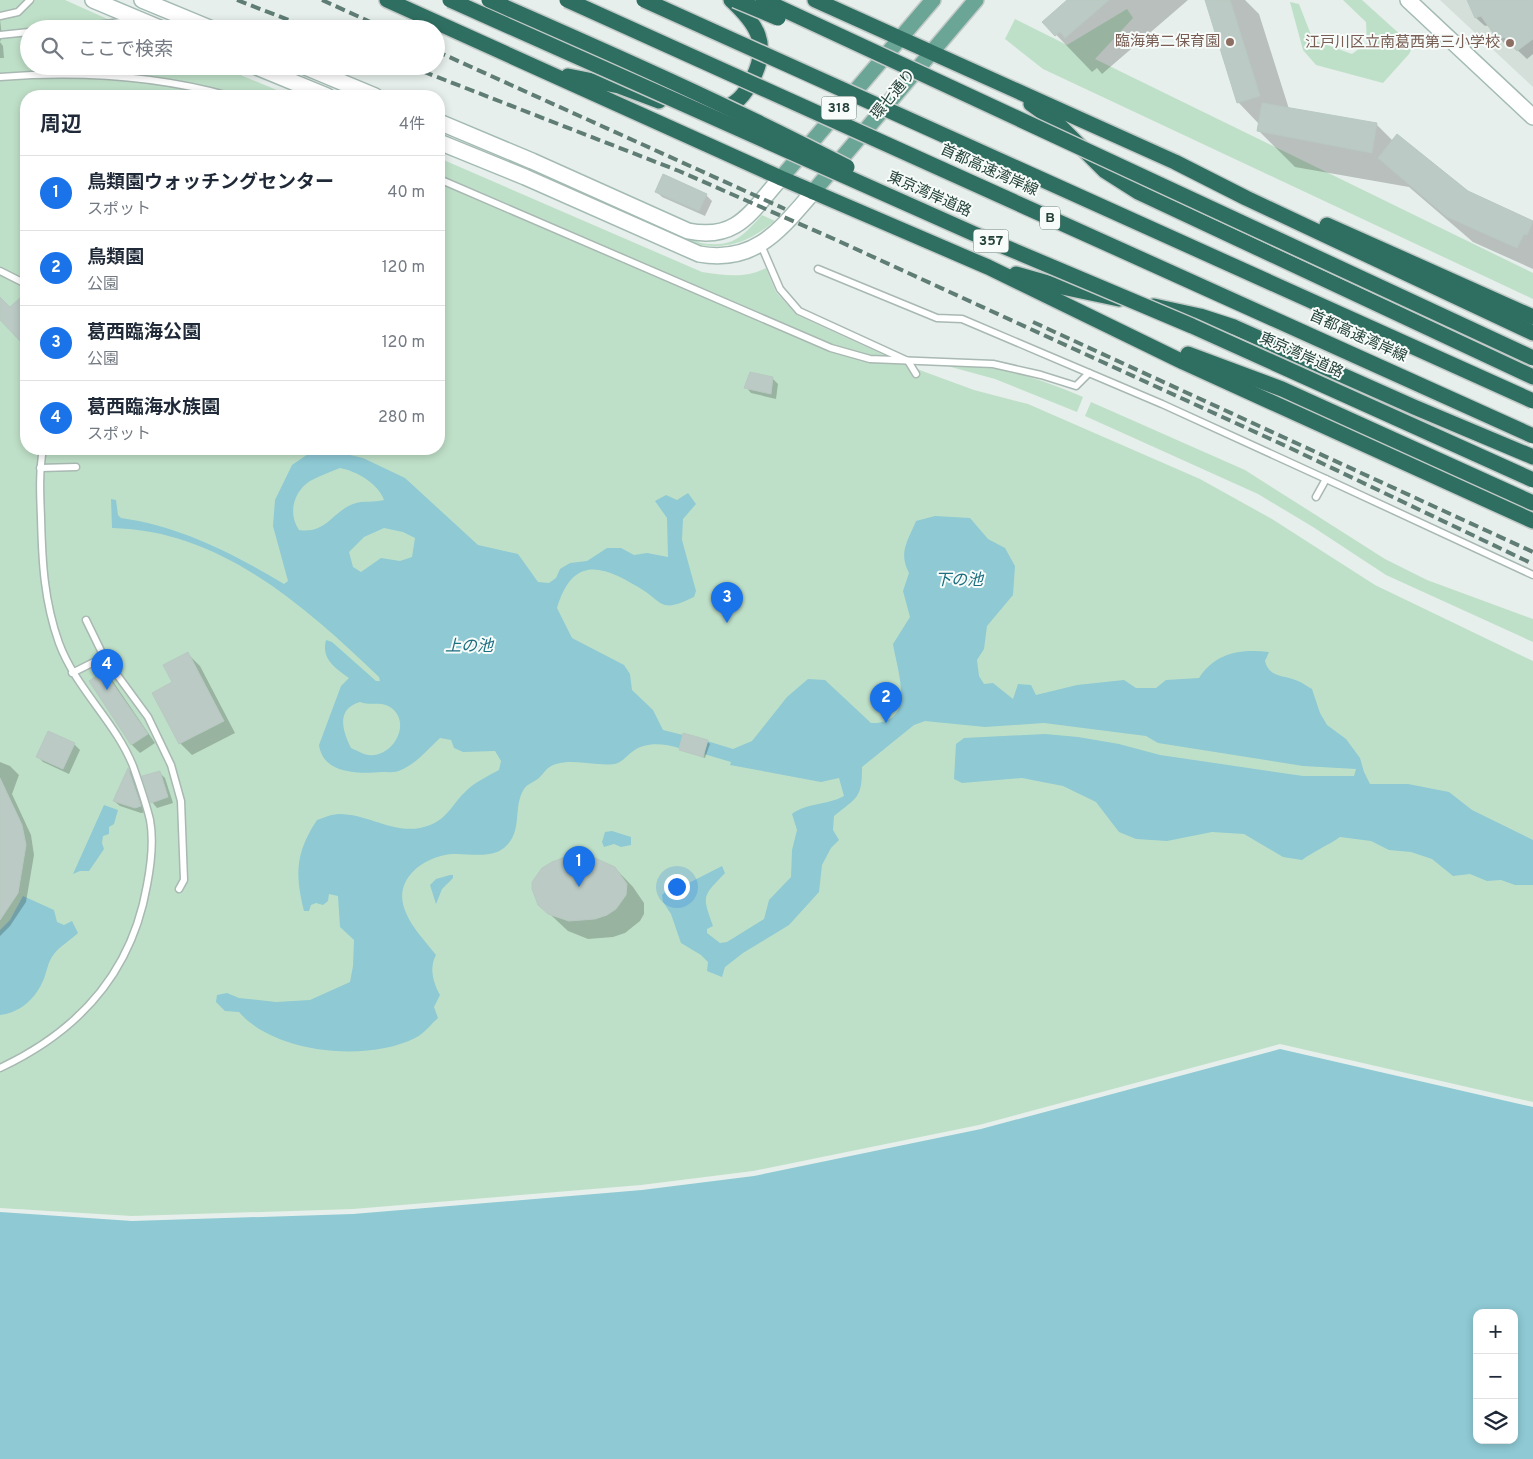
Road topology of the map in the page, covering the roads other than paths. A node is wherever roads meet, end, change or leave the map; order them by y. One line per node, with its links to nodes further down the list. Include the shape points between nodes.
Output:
1 (30, 0): 17 (lane, via 18,12)
2 (93, 0): 18 (street)
3 (142, 0): 19 (street)
4 (387, 0): 20 (highway)
5 (399, 0): 21 (highway)
6 (450, 0): 47 (highway, 東京湾岸道路 / 357, bridge)
7 (489, 0): 47 (highway, bridge, via 783,134)
8 (567, 0): 62 (highway, 首都高速湾岸線 / B, bridge)
9 (644, 0): 61 (highway, 首都高速湾岸線 / B, bridge)
10 (731, 0): 29 (highway, via 751,22 760,38 762,50 748,88 737,103 718,112 694,111 619,86)
11 (735, 0): 39 (highway, bridge)
12 (763, 0): 39 (highway, bridge)
13 (815, 0): 27 (highway)
14 (933, 0): 27 (main road, 318)
15 (976, 0): 28 (main road, 環七通り / 318)
16 (1408, 0): 40 (street)
17 (0, 16)
18 (140, 20)
19 (190, 20)
20 (431, 20)
21 (436, 20)
22 (445, 25): 26 (highway)
23 (445, 27): 26 (highway)
24 (20, 33): 25 (lane)
25 (0, 35)
26 (472, 39): 29 (highway)
27 (898, 39): 28 (highway); 44 (main road, 318)
28 (929, 53): 35 (highway); 46 (main road, 環七通り / 318)
29 (549, 73): 44 (highway)
30 (29, 75): 34 (lane)
31 (113, 75): 36 (lane)
32 (276, 75): 37 (street)
33 (324, 75): 38 (street)
34 (0, 77)
35 (1001, 83): 43 (highway); 60 (highway, via 1056,122 1105,171 1138,192)
36 (202, 90)
37 (312, 90)
38 (360, 90)
39 (1010, 114): 56 (highway, bridge)
40 (1533, 117)
41 (445, 125): 44 (street, via 700,234 720,234 737,226)
42 (445, 144): 48 (street, via 699,254 719,257)
43 (1175, 162): 53 (highway, via 1222,179); 55 (highway)
44 (781, 178): 46 (highway)
45 (445, 182): 57 (lane, via 831,348 870,359)
46 (813, 192): 48 (street, via 778,232); 49 (highway)
47 (979, 236): 68 (highway, 東京湾岸道路 / 357, bridge, via 1192,326)
48 (761, 245): 57 (lane, via 780,289 799,311)
49 (988, 267): 54 (highway); 64 (highway, via 1234,326 1414,407)
50 (818, 269): 58 (lane, via 937,318 962,319)
51 (0, 271): 52 (lane)
52 (20, 281)
53 (1533, 317)
54 (1110, 325): 70 (highway, via 1282,390); 71 (highway, via 1183,362)
55 (1533, 332)
56 (1533, 358)
57 (908, 361): 58 (lane, via 993,364 1076,386); 59 (lane)
58 (1089, 373): 67 (lane)
59 (916, 374)
60 (1528, 375)
61 (1533, 401)
62 (1533, 436)
63 (42, 455): 66 (lane)
64 (1533, 456)
65 (76, 467): 66 (lane)
66 (40, 468): 75 (lane, via 42,566 48,609)
67 (1326, 479): 69 (lane); 72 (lane)
68 (1533, 480)
69 (1316, 497)
70 (1533, 503)
71 (1533, 521)
72 (1533, 575)
73 (86, 620): 74 (lane)
74 (104, 657): 75 (lane); 76 (lane, via 148,717 171,764 182,801 184,880)
75 (72, 672): 77 (lane, via 115,730 133,766 150,821 152,842 145,895 134,935 108,983 59,1034 38,1049)
76 (178, 889)
77 (0, 1068)

